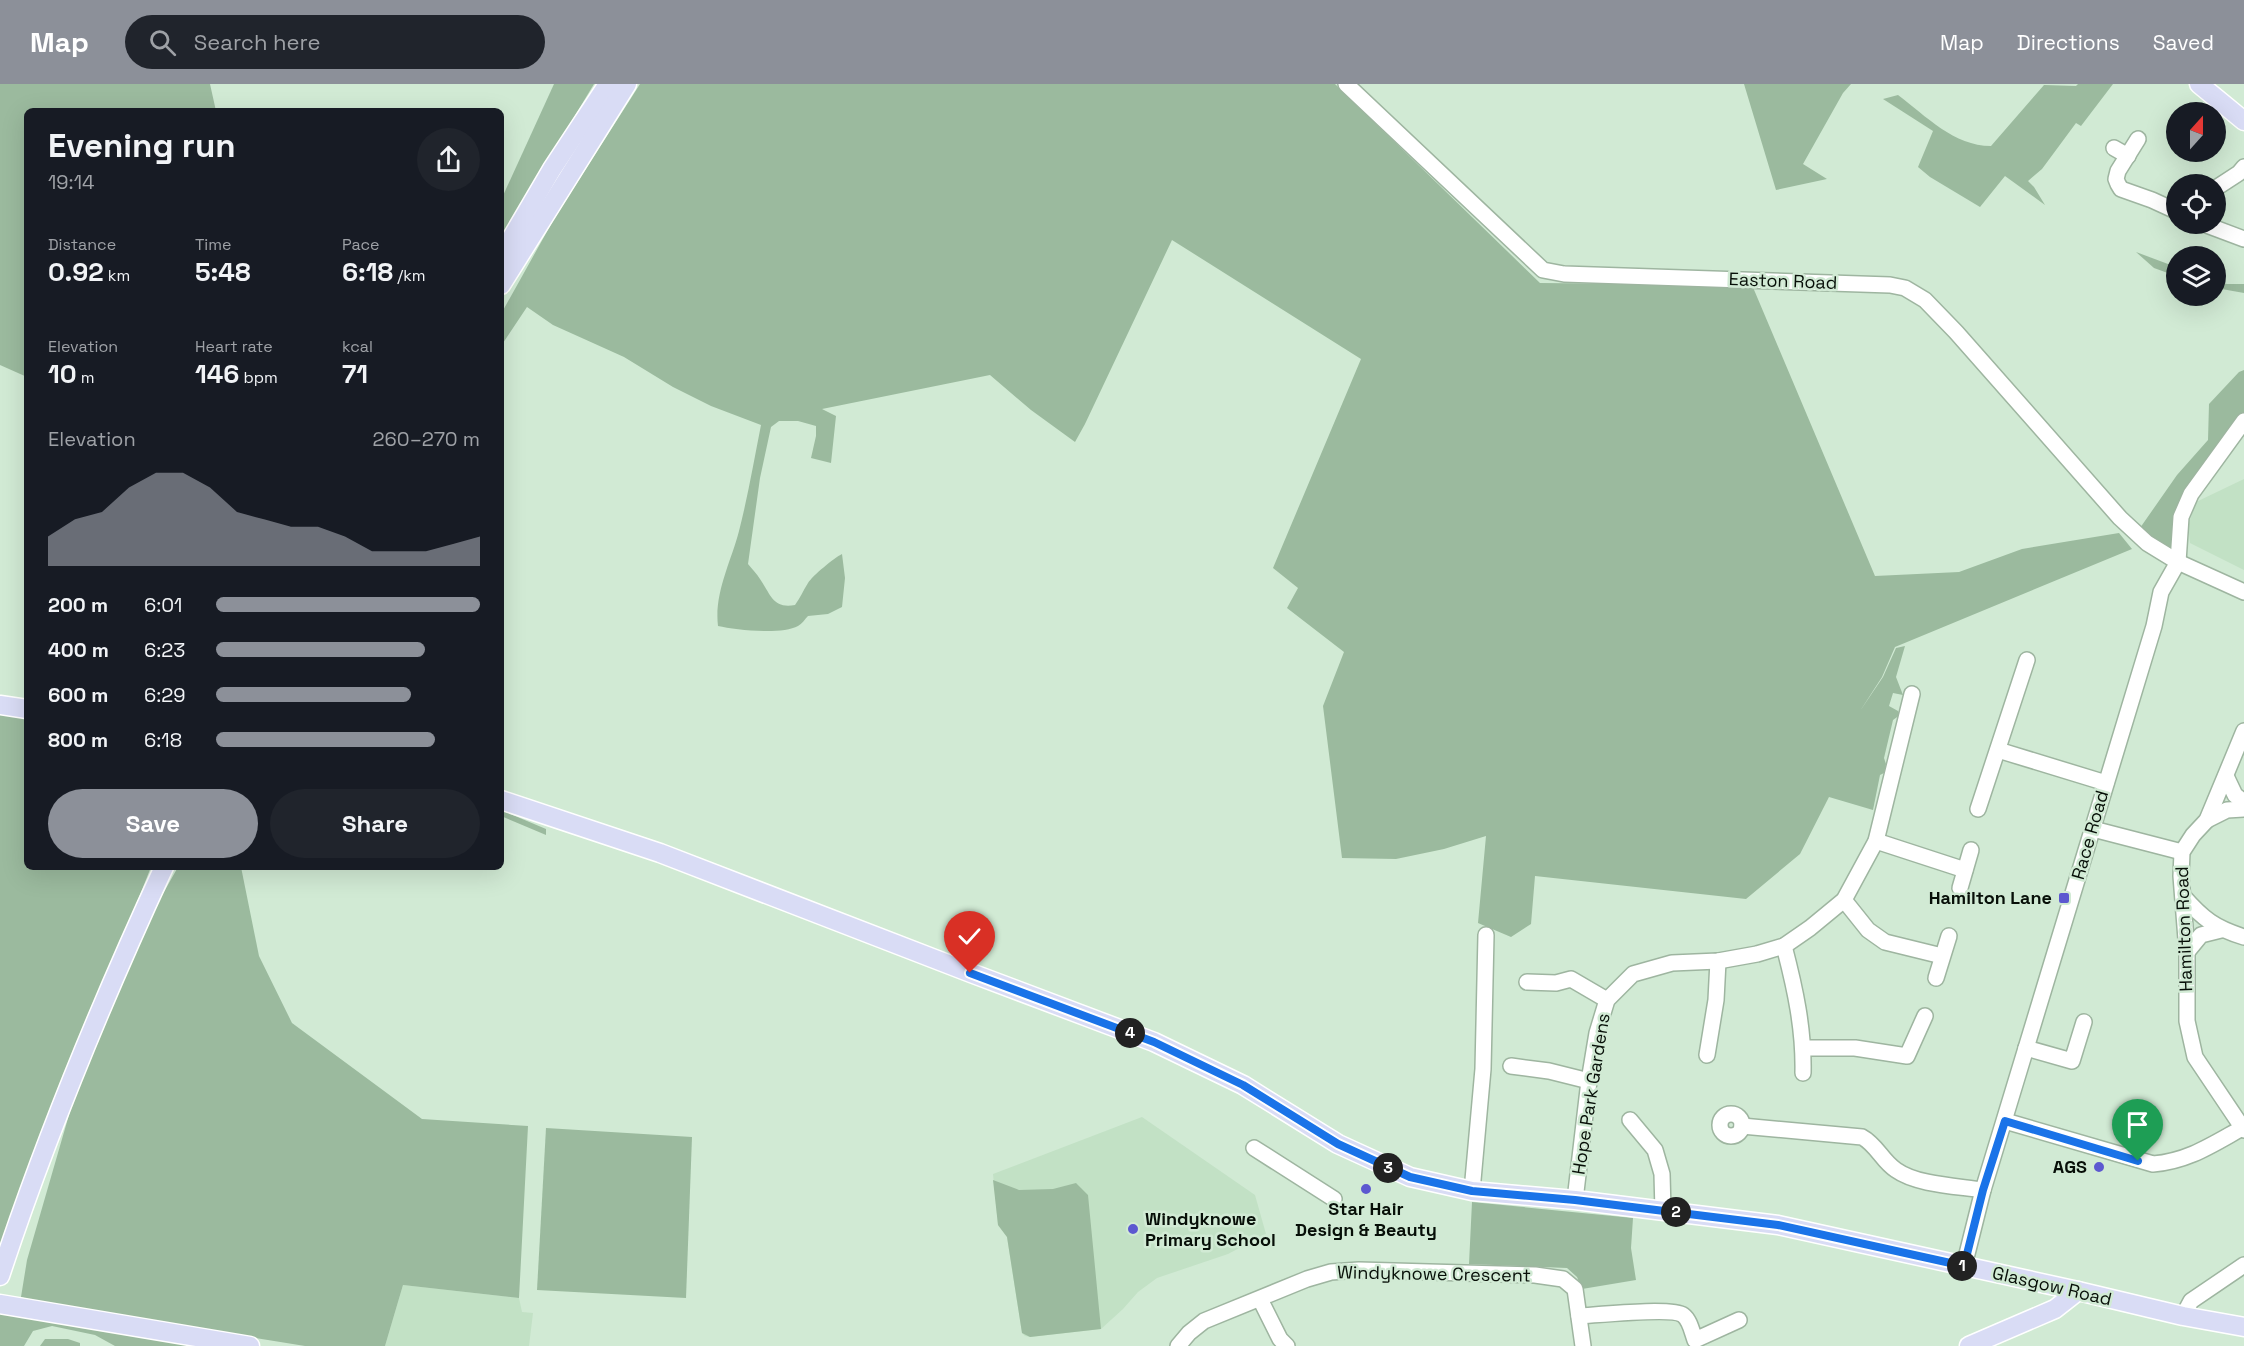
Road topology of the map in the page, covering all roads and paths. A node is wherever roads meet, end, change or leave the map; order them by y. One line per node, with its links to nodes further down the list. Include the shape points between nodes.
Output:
1 (608, 84): 12 (main road)
2 (627, 84): 13 (main road)
3 (1346, 84): 15 (street, Easton Road, via 1543,270 1905,288 1925,300 1956,332 2120,518 2147,543)
4 (2199, 84): 5 (main road)
5 (2244, 121)
6 (2138, 139): 9 (street, via 2121,152 2116,179 2121,189)
7 (2244, 167): 8 (street)
8 (2226, 181)
9 (2166, 206)
10 (2226, 232): 11 (street)
11 (2244, 239)
12 (504, 251)
13 (504, 280)
14 (2244, 421): 15 (street, Race Road, via 2191,494 2181,517)
15 (2178, 562): 16 (street, Easton Road); 24 (street, Race Road, via 2161,592)
16 (2244, 592)
17 (2027, 660): 22 (street)
18 (1912, 694): 31 (street, Hope Park Gardens)
19 (0, 705): 20 (main road)
20 (24, 709)
21 (2244, 732): 23 (street, Hamilton Road)
22 (1998, 750): 24 (street); 27 (street)
23 (2226, 776): 26 (street, via 2235,795); 29 (street, Hamilton Road)
24 (2106, 783): 30 (street, Race Road)
25 (504, 801): 64 (main road, Glasgow Road, via 660,853 1154,1042 1243,1085 1338,1144 1376,1162 1410,1177)
26 (2244, 802)
27 (1978, 809)
28 (2244, 809): 29 (street, via 2227,810)
29 (2207, 820): 33 (street, Hamilton Road)
30 (2094, 829): 33 (street); 53 (street, Race Road)
31 (1876, 841): 35 (street); 38 (street, Hope Park Gardens)
32 (1971, 850): 35 (street)
33 (2182, 852): 37 (street, Hamilton Road)
34 (164, 870): 70 (main road, via 85,1045)
35 (1965, 870): 36 (street)
36 (1960, 888)
37 (2183, 896): 39 (street, via 2200,916); 44 (street, Hamilton Road)
38 (1844, 900): 43 (street, Hope Park Gardens); 45 (street, via 1868,930 1885,942)
39 (2221, 930): 42 (street); 44 (street, via 2201,935)
40 (1486, 934): 64 (street, via 1483,1069)
41 (1949, 936): 45 (street)
42 (2244, 937)
43 (1784, 946): 46 (street, Hope Park Gardens); 52 (street, via 1797,997)
44 (2187, 952): 61 (street, Hamilton Road, via 2187,1021 2196,1057)
45 (1942, 956): 47 (street)
46 (1718, 961): 49 (street, Hope Park Gardens, via 1672,963 1633,974); 54 (street)
47 (1936, 978)
48 (1527, 982): 49 (street, via 1571,979)
49 (1607, 1000): 57 (street, Hope Park Gardens)
50 (1925, 1016): 52 (street, via 1907,1056 1855,1048)
51 (2084, 1022): 53 (street, via 2072,1061)
52 (1803, 1048): 56 (street)
53 (2026, 1048): 59 (street, Race Road)
54 (1707, 1055)
55 (1511, 1065): 57 (street)
56 (1803, 1073)
57 (1589, 1081): 66 (street, Hope Park Gardens)
58 (1630, 1120): 67 (street, via 1655,1150 1662,1174)
59 (2005, 1121): 61 (street, via 2153,1164 2192,1156); 63 (street, Race Road)
60 (1742, 1126): 63 (street, via 1862,1137 1893,1169 1910,1178)
61 (2244, 1128)
62 (1254, 1148): 65 (street)
63 (1983, 1190): 69 (street, Race Road)
64 (1472, 1191): 66 (main road, Glasgow Road)
65 (1334, 1199)
66 (1575, 1200): 67 (main road, Glasgow Road)
67 (1663, 1211): 69 (main road, Glasgow Road, via 1778,1225)
68 (2244, 1264): 75 (street, via 2191,1301)
69 (1964, 1266): 71 (main road, Glasgow Road)
70 (0, 1276)
71 (2078, 1291): 75 (main road, Glasgow Road); 82 (main road, via 2055,1310)
72 (1260, 1299): 74 (street, Windyknowe Crescent, via 1331,1272 1535,1275 1563,1279 1575,1289); 79 (street, Windyknowe Crescent, via 1204,1321); 80 (street)
73 (0, 1304): 78 (main road)
74 (1579, 1316): 76 (street, via 1681,1313 1695,1340); 81 (street, Windyknowe Crescent)
75 (2183, 1317): 77 (main road, Glasgow Road)
76 (1739, 1320)
77 (2244, 1327)
78 (250, 1346)
79 (1178, 1346)
80 (1287, 1346)
81 (1583, 1346)
82 (1969, 1346)

